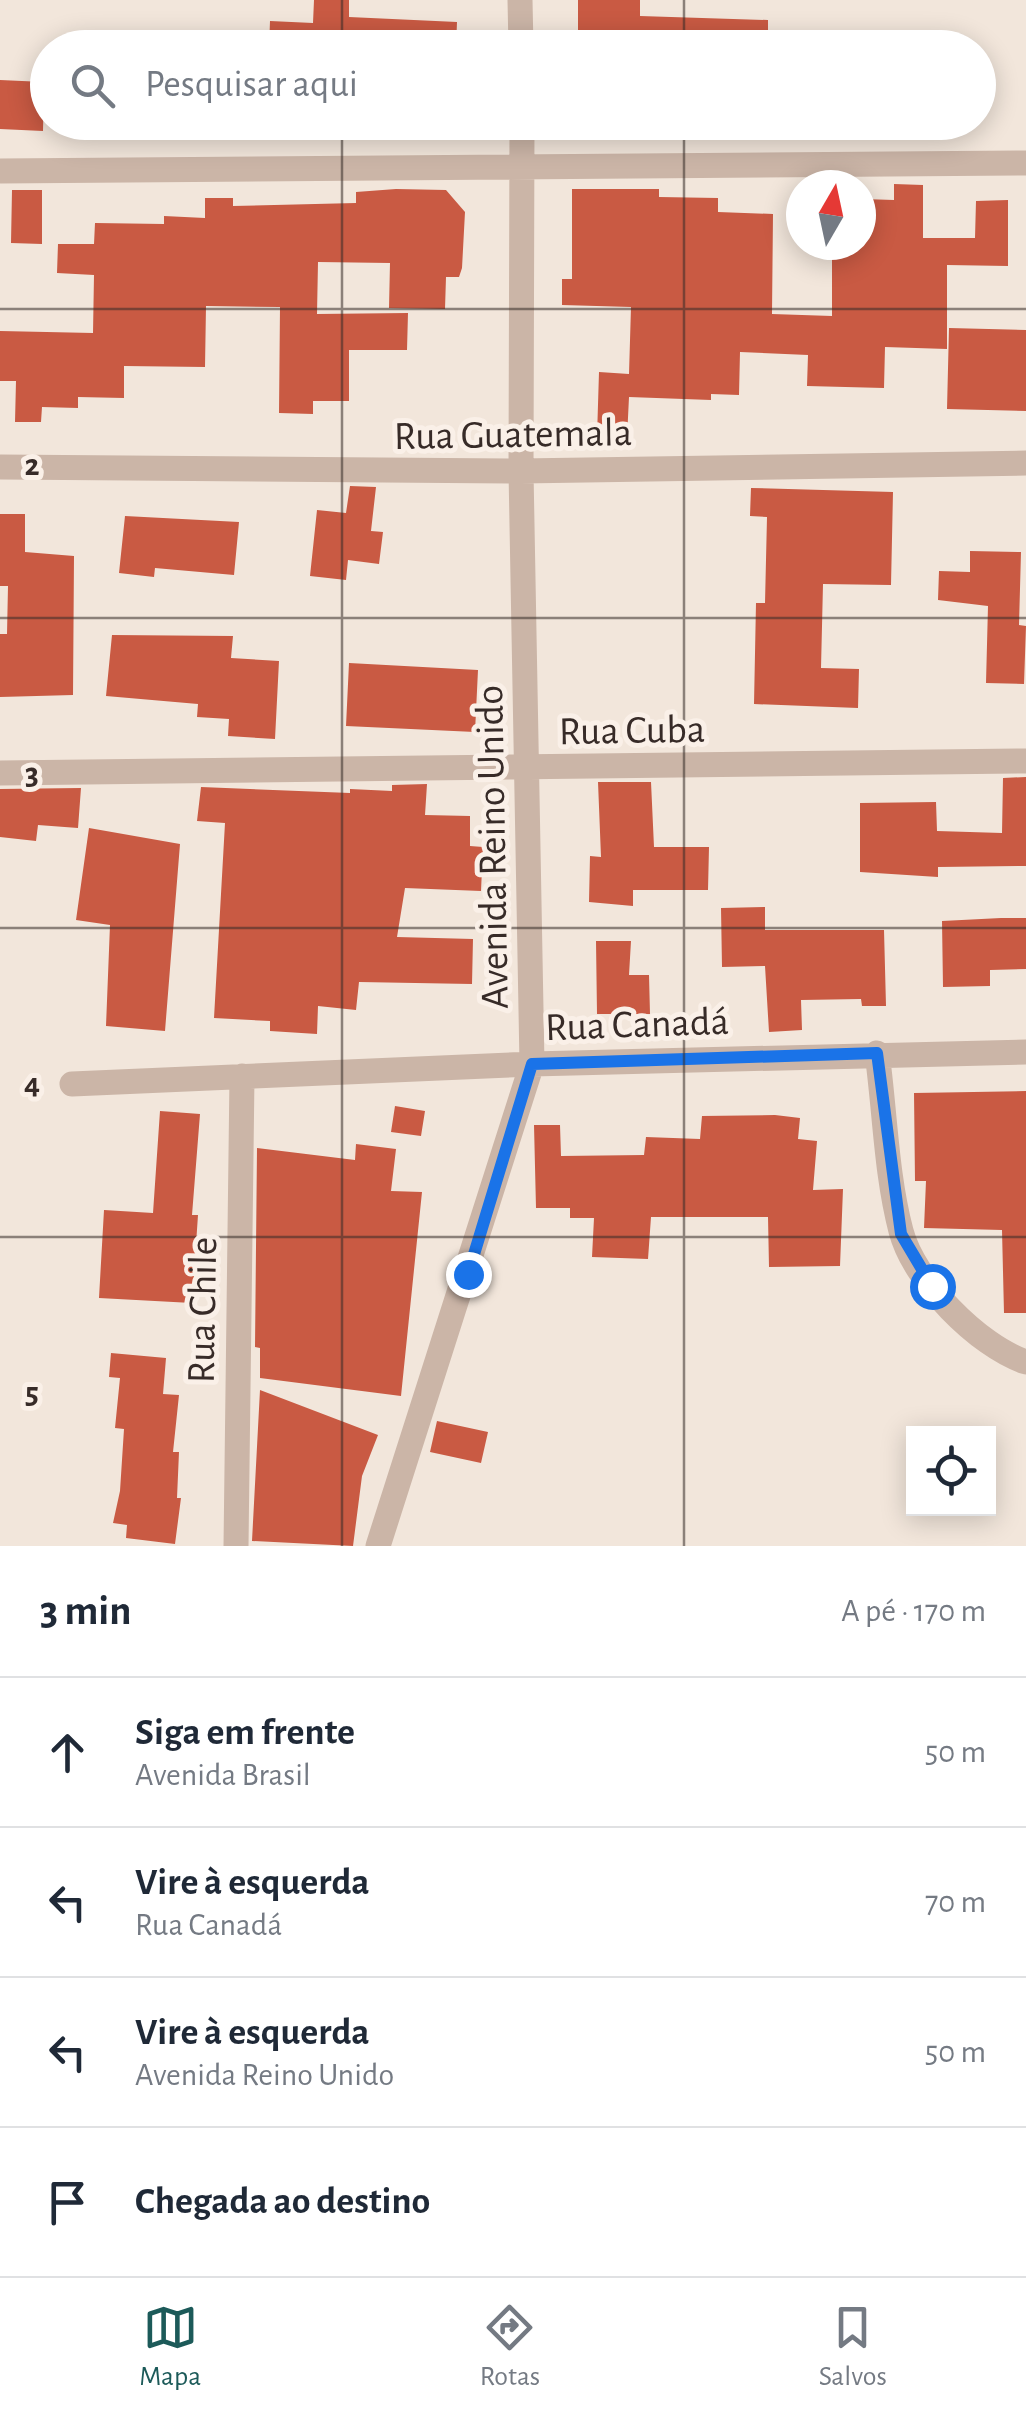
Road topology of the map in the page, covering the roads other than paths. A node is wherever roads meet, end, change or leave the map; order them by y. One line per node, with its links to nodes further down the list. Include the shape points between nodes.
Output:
1 (520, 0): 2 (street)
2 (520, 30)
3 (522, 140): 5 (street, Avenida Reino Unido)
4 (1026, 163): 5 (street)
5 (523, 169): 6 (street); 9 (street, Avenida Reino Unido)
6 (0, 170)
7 (1026, 463): 9 (street, Rua Guatemala)
8 (0, 467): 9 (street, Rua Guatemala)
9 (522, 471): 11 (street, Avenida Reino Unido)
10 (1026, 761): 11 (street, Rua Cuba)
11 (528, 768): 12 (street, Rua Cuba); 15 (street, Avenida Reino Unido)
12 (0, 773)
13 (1026, 1052): 14 (street, Rua Canadá)
14 (877, 1053): 15 (street, Rua Canadá); 18 (street, via 901,1234 963,1324 1000,1353)
15 (532, 1064): 16 (street, Rua Canadá); 20 (street, Avenida Reino Unido)
16 (242, 1076): 17 (street, Rua Canadá); 19 (street, Rua Chile)
17 (72, 1084)
18 (1026, 1362)
19 (236, 1546)
20 (378, 1546)

